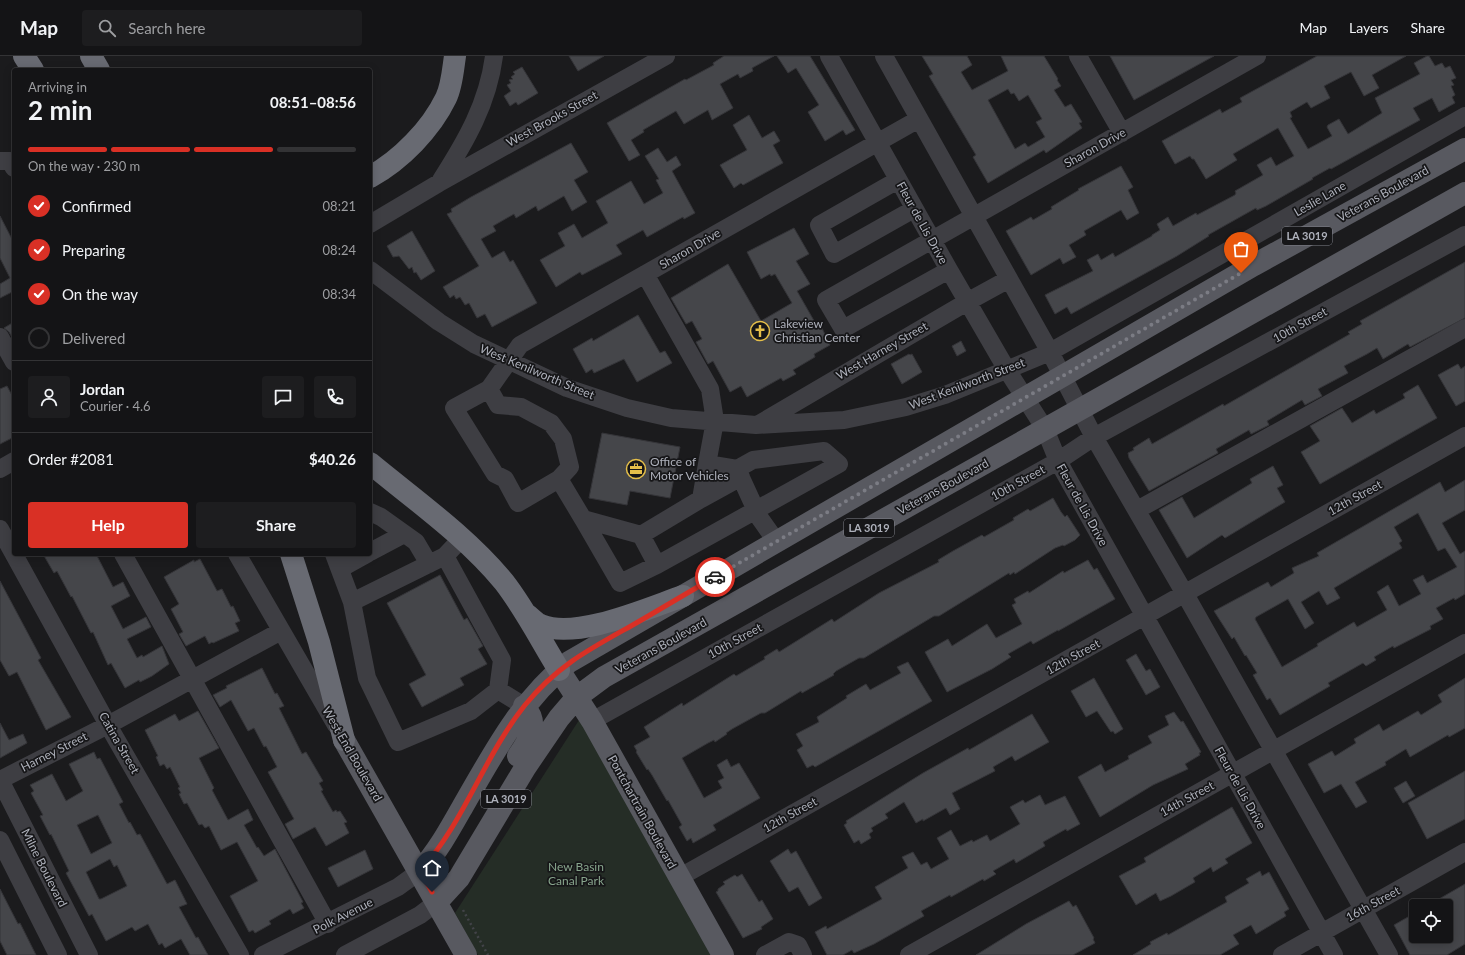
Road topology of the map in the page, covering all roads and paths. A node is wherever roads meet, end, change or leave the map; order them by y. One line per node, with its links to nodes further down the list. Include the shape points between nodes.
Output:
1 (24, 56): 10 (highway)
2 (91, 56): 11 (highway)
3 (456, 56): 17 (highway, via 447,97 430,124 406,150 381,171)
4 (494, 56): 19 (street, via 492,77 482,108 467,139)
5 (666, 56): 19 (street, West Brooks Street)
6 (829, 56): 15 (street, Fleur de Lis Drive)
7 (884, 56): 13 (street)
8 (1078, 56): 14 (street)
9 (1257, 56): 14 (street, Sharon Drive)
10 (32, 68)
11 (98, 68)
12 (1465, 116): 33 (street, Leslie Lane)
13 (919, 119): 15 (street, Sharon Drive); 22 (street)
14 (1122, 133): 22 (street, Sharon Drive)
15 (877, 143): 18 (street, Fleur de Lis Drive); 28 (street, Sharon Drive)
16 (1465, 149): 37 (main road, Veterans Boulevard / LA 3019, via 1254,265)
17 (372, 175)
18 (898, 180): 21 (street, Fleur de Lis Drive); 21 (street, via 819,226 834,254)
19 (439, 183): 23 (street, West Brooks Street)
20 (1465, 193): 40 (main road, Veterans Boulevard / LA 3019)
21 (914, 209): 25 (street, Fleur de Lis Drive)
22 (974, 216): 25 (street, Sharon Drive); 29 (street)
23 (372, 223)
24 (1465, 235): 45 (street, 10th Street)
25 (932, 240): 26 (street, Fleur de Lis Drive); 26 (street, Sharon Drive, via 826,300 843,329)
26 (949, 270): 30 (street, Fleur de Lis Drive)
27 (372, 272): 35 (street, West Kenilworth Street, via 439,322)
28 (645, 274): 35 (street, Sharon Drive, via 520,345); 41 (street, via 710,389)
29 (1009, 279): 30 (street, West Harney Street); 33 (street)
30 (967, 302): 36 (street, Fleur de Lis Drive); 42 (street, West Harney Street)
31 (1465, 328): 54 (street)
32 (0, 337): 34 (street)
33 (1050, 352): 36 (street, West Kenilworth Street); 37 (street)
34 (12, 358)
35 (507, 361): 38 (street, Sharon Drive); 41 (street, West Kenilworth Street, via 567,388 627,408 671,418)
36 (1007, 370): 39 (street, Fleur de Lis Drive); 42 (street, West Kenilworth Street, via 945,395 899,409 844,420)
37 (1062, 377): 39 (main road, Veterans Boulevard / LA 3019); 40 (street)
38 (489, 389): 52 (street, via 498,405 521,407 550,423 563,439 570,467); 52 (street, via 454,408 495,474 505,479 518,503)
39 (1025, 398): 43 (street, Fleur de Lis Drive); 62 (main road, Veterans Boulevard / LA 3019)
40 (1079, 411): 43 (main road, Veterans Boulevard / LA 3019); 45 (street)
41 (715, 422): 42 (street, West Kenilworth Street); 48 (street)
42 (756, 425)
43 (1045, 430): 46 (street, Fleur de Lis Drive); 74 (main road, Veterans Boulevard / LA 3019)
44 (1465, 436): 75 (street, 12th Street)
45 (1094, 437): 46 (street, 10th Street); 54 (street)
46 (1058, 461): 79 (street, Fleur de Lis Drive); 87 (street, 10th Street)
47 (12, 462): 50 (street)
48 (707, 464): 51 (street); 53 (street)
49 (372, 465): 61 (highway)
50 (0, 469)
51 (739, 473): 53 (street); 55 (street); 55 (street, via 754,460 824,451 839,464)
52 (560, 480): 57 (street)
53 (701, 500): 60 (street)
54 (1137, 510): 75 (street)
55 (756, 511): 62 (street); 73 (street)
56 (372, 513): 59 (street)
57 (583, 519): 60 (street); 73 (street, via 620,583)
58 (0, 530): 64 (street, Catina Street)
59 (404, 534): 63 (street); 72 (street, via 416,542)
60 (641, 535): 73 (street)
61 (462, 538): 70 (street); 78 (highway, via 504,583)
62 (776, 541): 74 (main road); 76 (main road, Veterans Boulevard / LA 3019)
63 (372, 551)
64 (12, 552)
65 (14, 556): 88 (street, Catina Street)
66 (124, 556): 83 (street)
67 (238, 556): 80 (street, West End Boulevard)
68 (292, 556): 89 (highway, via 319,642)
69 (360, 556): 71 (street)
70 (445, 556): 72 (street); 84 (street, via 502,660)
71 (337, 562): 77 (street)
72 (428, 564): 77 (street)
73 (658, 565)
74 (793, 571): 85 (main road, Veterans Boulevard / LA 3019, via 604,677)
75 (1185, 594): 79 (street, 12th Street); 90 (street)
76 (683, 596): 78 (highway, via 592,626 553,629 540,625); 82 (main road, Veterans Boulevard / LA 3019, via 585,652)
77 (352, 602): 84 (street, via 367,678 398,742 471,711)
78 (524, 612): 82 (highway)
79 (1146, 617): 91 (street, Fleur de Lis Drive); 97 (street, 12th Street)
80 (281, 631): 83 (street, Harney Street); 89 (street, West End Boulevard)
81 (1465, 643): 90 (street, 14th Street)
82 (559, 670): 85 (main road, Pontchartrain Boulevard); 86 (main road, Veterans Boulevard / LA 3019)
83 (191, 679): 88 (street, Harney Street); 101 (street, via 247,775)
84 (498, 690): 86 (street)
85 (577, 697): 87 (main road, Pontchartrain Boulevard); 93 (main road, Veterans Boulevard / LA 3019, via 559,718)
86 (524, 706): 93 (main road, via 531,713 532,729 527,744 502,780); 96 (main road, Veterans Boulevard / LA 3019, via 494,752 436,854)
87 (592, 721): 97 (main road, Pontchartrain Boulevard)
88 (108, 725): 92 (street, Harney Street); 105 (street, Catina Street)
89 (344, 740): 96 (main road, West End Boulevard)
90 (1274, 750): 91 (street, 14th Street); 100 (street)
91 (1231, 774): 102 (street, Fleur de Lis Drive); 113 (street, 14th Street)
92 (0, 780): 104 (street, Milne Boulevard)
93 (497, 814): 98 (main road, Veterans Boulevard / LA 3019, via 459,878)
94 (2, 849): 103 (street)
95 (1465, 852): 100 (street, 16th Street)
96 (420, 871): 98 (main road, West End Boulevard); 101 (street, Polk Avenue, via 398,887)
97 (680, 877): 110 (main road, Pontchartrain Boulevard)
98 (438, 902): 107 (street, via 420,915); 108 (main road, West End Boulevard)
99 (463, 910): 109 (path)
100 (1363, 910): 102 (street, 16th Street); 116 (street)
101 (328, 924): 106 (street, Polk Avenue)
102 (1322, 933): 114 (street, 16th Street); 115 (street, Fleur de Lis Drive)
103 (58, 955)
104 (89, 955)
105 (240, 955)
106 (264, 955)
107 (346, 955)
108 (466, 955)
109 (488, 955)
110 (723, 955)
111 (765, 955): 112 (street, via 789,942 798,944)
112 (804, 955)
113 (909, 955)
114 (1282, 955)
115 (1334, 955)
116 (1389, 955)

